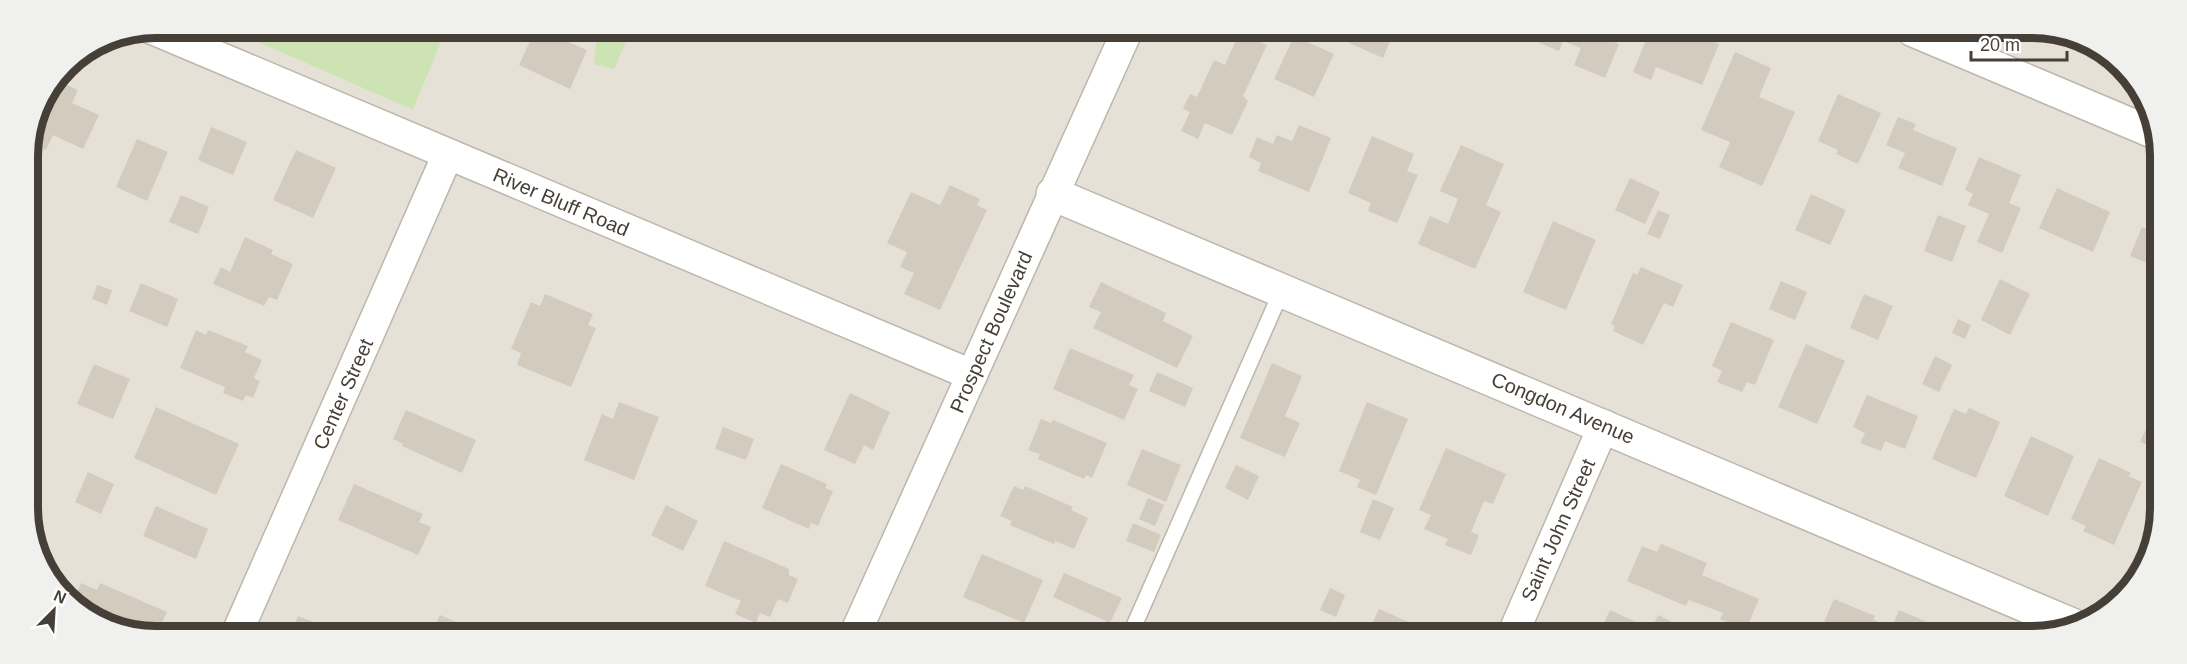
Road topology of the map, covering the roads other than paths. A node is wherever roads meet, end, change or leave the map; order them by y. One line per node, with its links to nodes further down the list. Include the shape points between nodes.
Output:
1 (174, 38): 5 (street, River Bluff Road)
2 (1124, 38): 6 (street, Prospect Boulevard)
3 (1929, 38): 4 (street)
4 (2147, 130)
5 (448, 154): 8 (street, River Bluff Road); 11 (street, Center Street)
6 (1053, 194): 7 (street, Congdon Avenue); 8 (street, Prospect Boulevard)
7 (1281, 290): 9 (street, Congdon Avenue); 13 (lane)
8 (972, 375): 12 (street, Prospect Boulevard)
9 (1604, 425): 10 (street, Congdon Avenue); 14 (street, Saint John Street)
10 (2050, 625)
11 (240, 626)
12 (859, 626)
13 (1134, 626)
14 (1516, 626)

